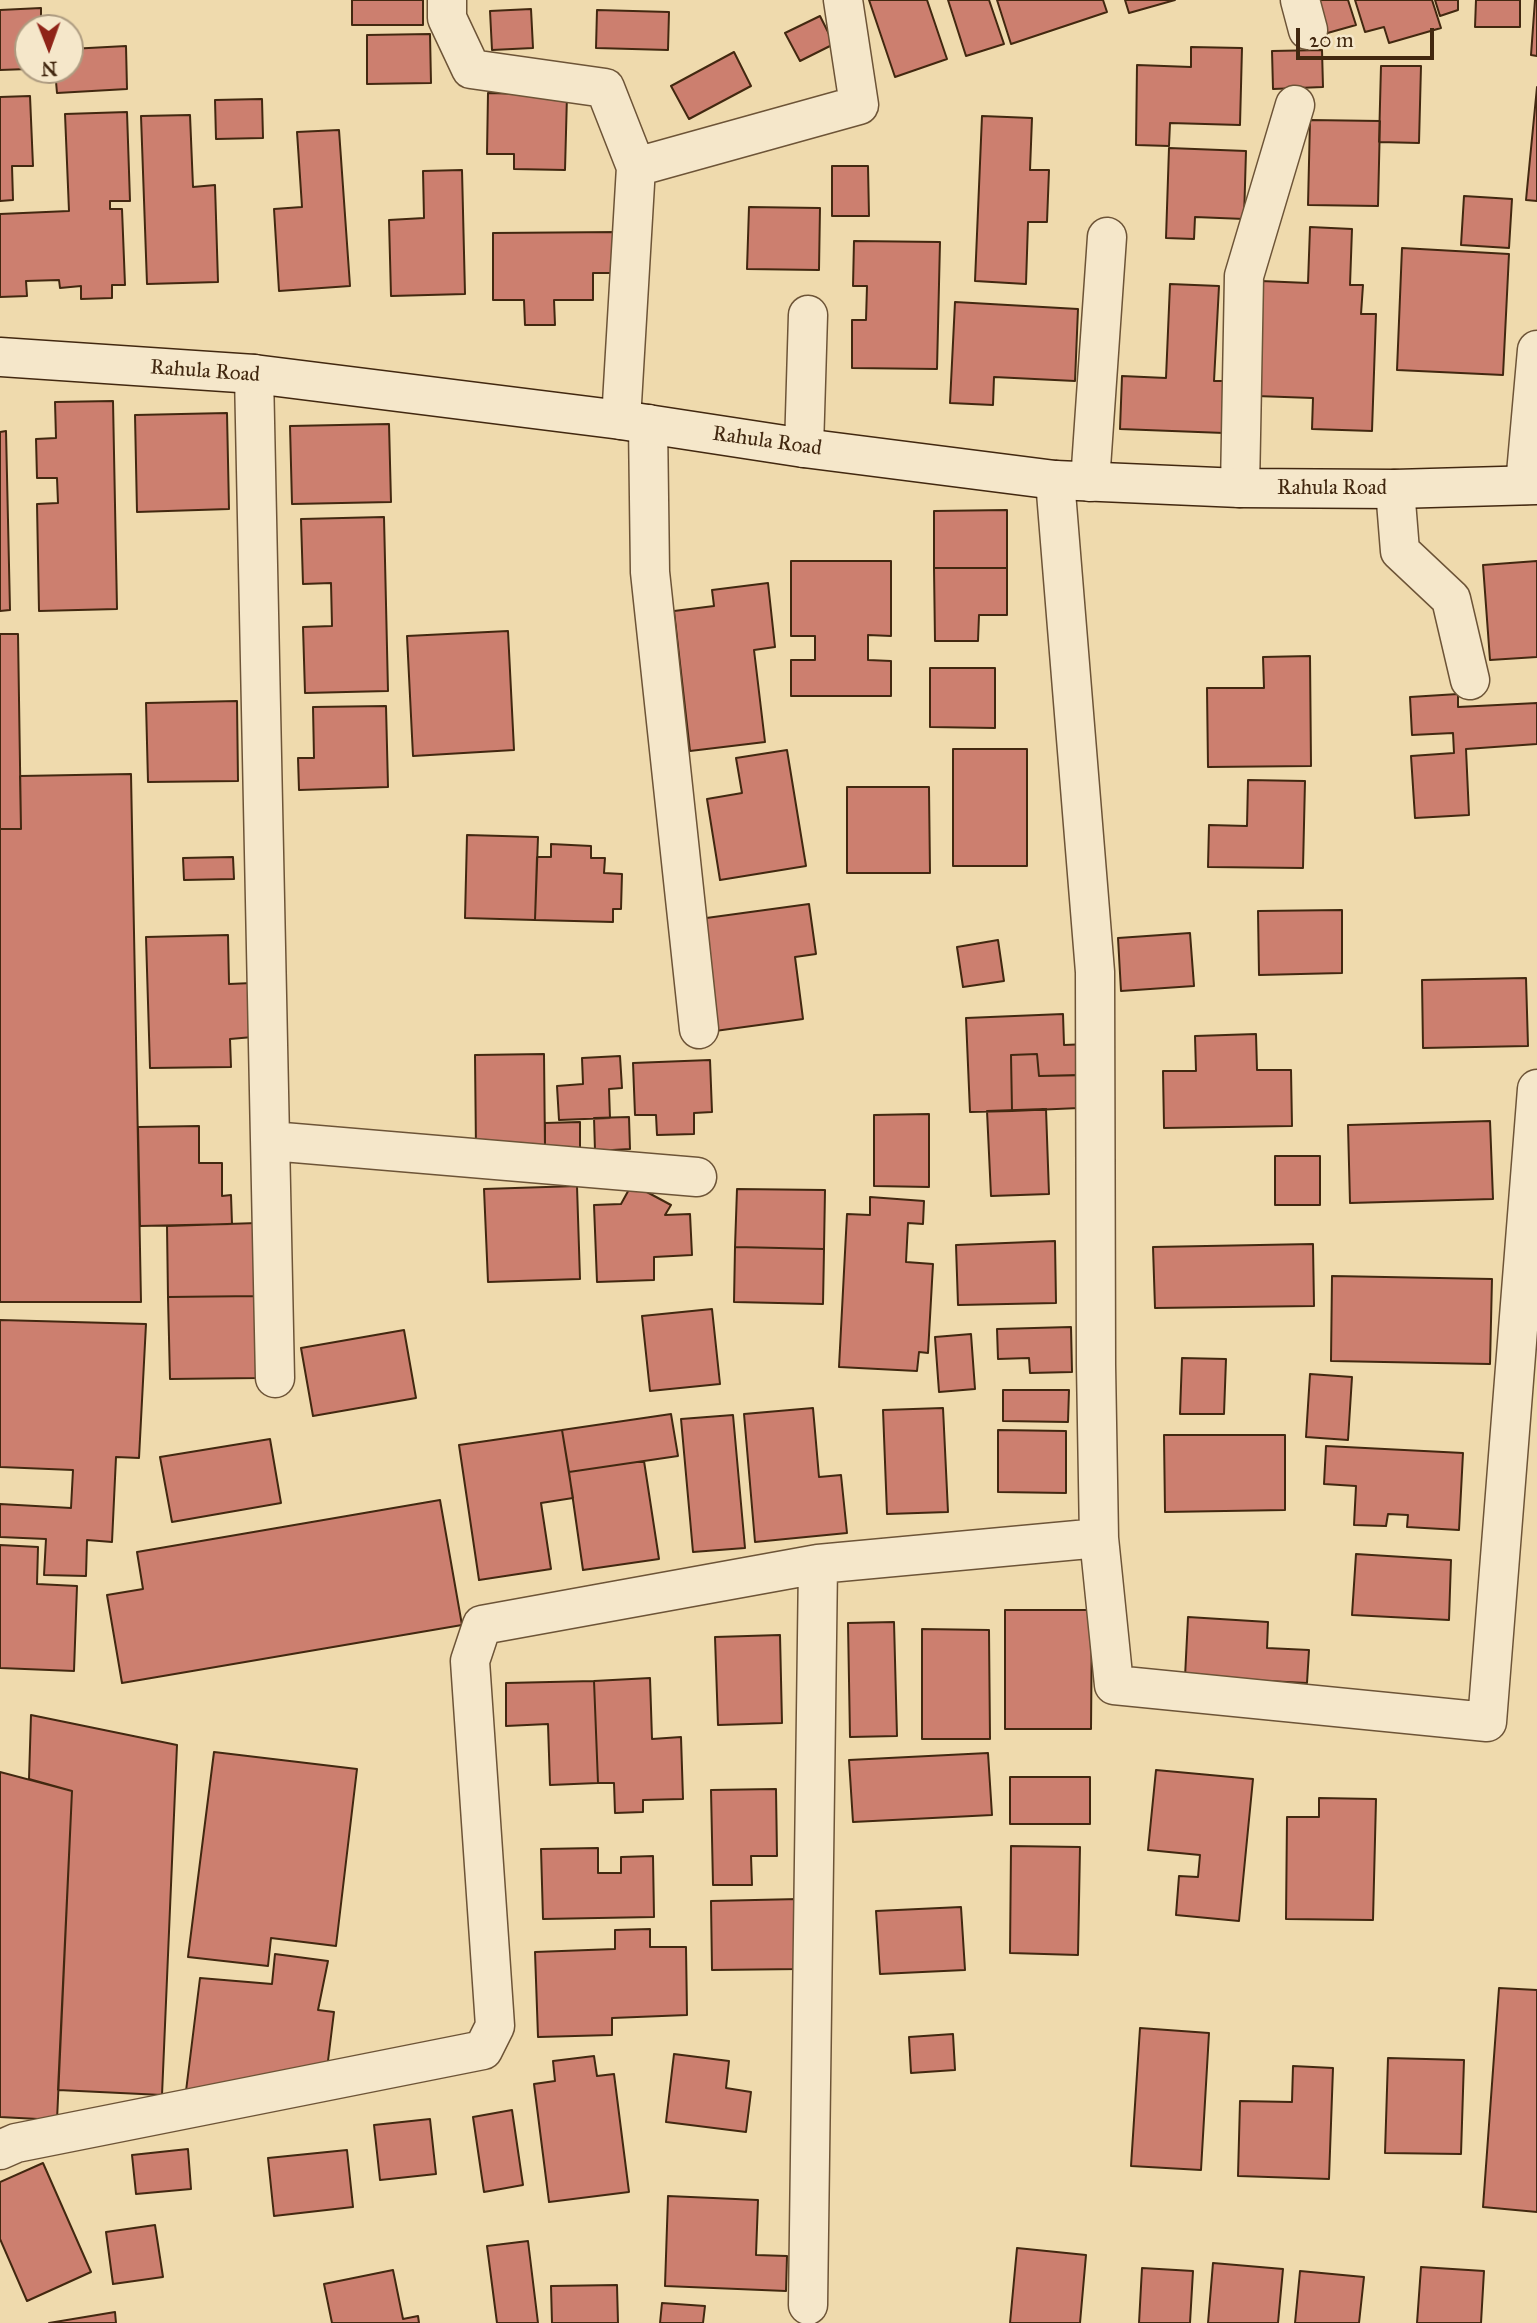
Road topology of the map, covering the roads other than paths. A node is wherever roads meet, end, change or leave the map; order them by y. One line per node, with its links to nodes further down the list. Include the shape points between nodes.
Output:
1 (447, 0): 4 (street, via 447,18 471,68 605,88)
2 (843, 0): 4 (street, via 859,104)
3 (1295, 105): 14 (street, via 1244,276)
4 (636, 167): 10 (street)
5 (1107, 237): 12 (street)
6 (808, 315): 11 (street)
7 (1537, 350): 13 (street)
8 (0, 358): 9 (street, Rahula Road)
9 (254, 374): 10 (street, Rahula Road); 19 (street)
10 (635, 422): 11 (street, Rahula Road); 17 (street)
11 (804, 448): 12 (street, Rahula Road)
12 (1072, 481): 14 (street, Rahula Road); 22 (street, via 1095,971)
13 (1531, 485): 15 (street, Rahula Road)
14 (1240, 488): 15 (street, Rahula Road)
15 (1395, 489): 16 (street, via 1400,551 1451,599)
16 (1471, 680)
17 (699, 1029)
18 (1537, 1089): 22 (street, via 1487,1722 1114,1685)
19 (271, 1141): 20 (street); 21 (street)
20 (697, 1177)
21 (275, 1378)
22 (1099, 1538): 23 (street)
23 (818, 1564): 24 (street, via 482,1625 470,1661 495,2026 483,2050 16,2143); 25 (street)
24 (0, 2150)
25 (808, 2305)

